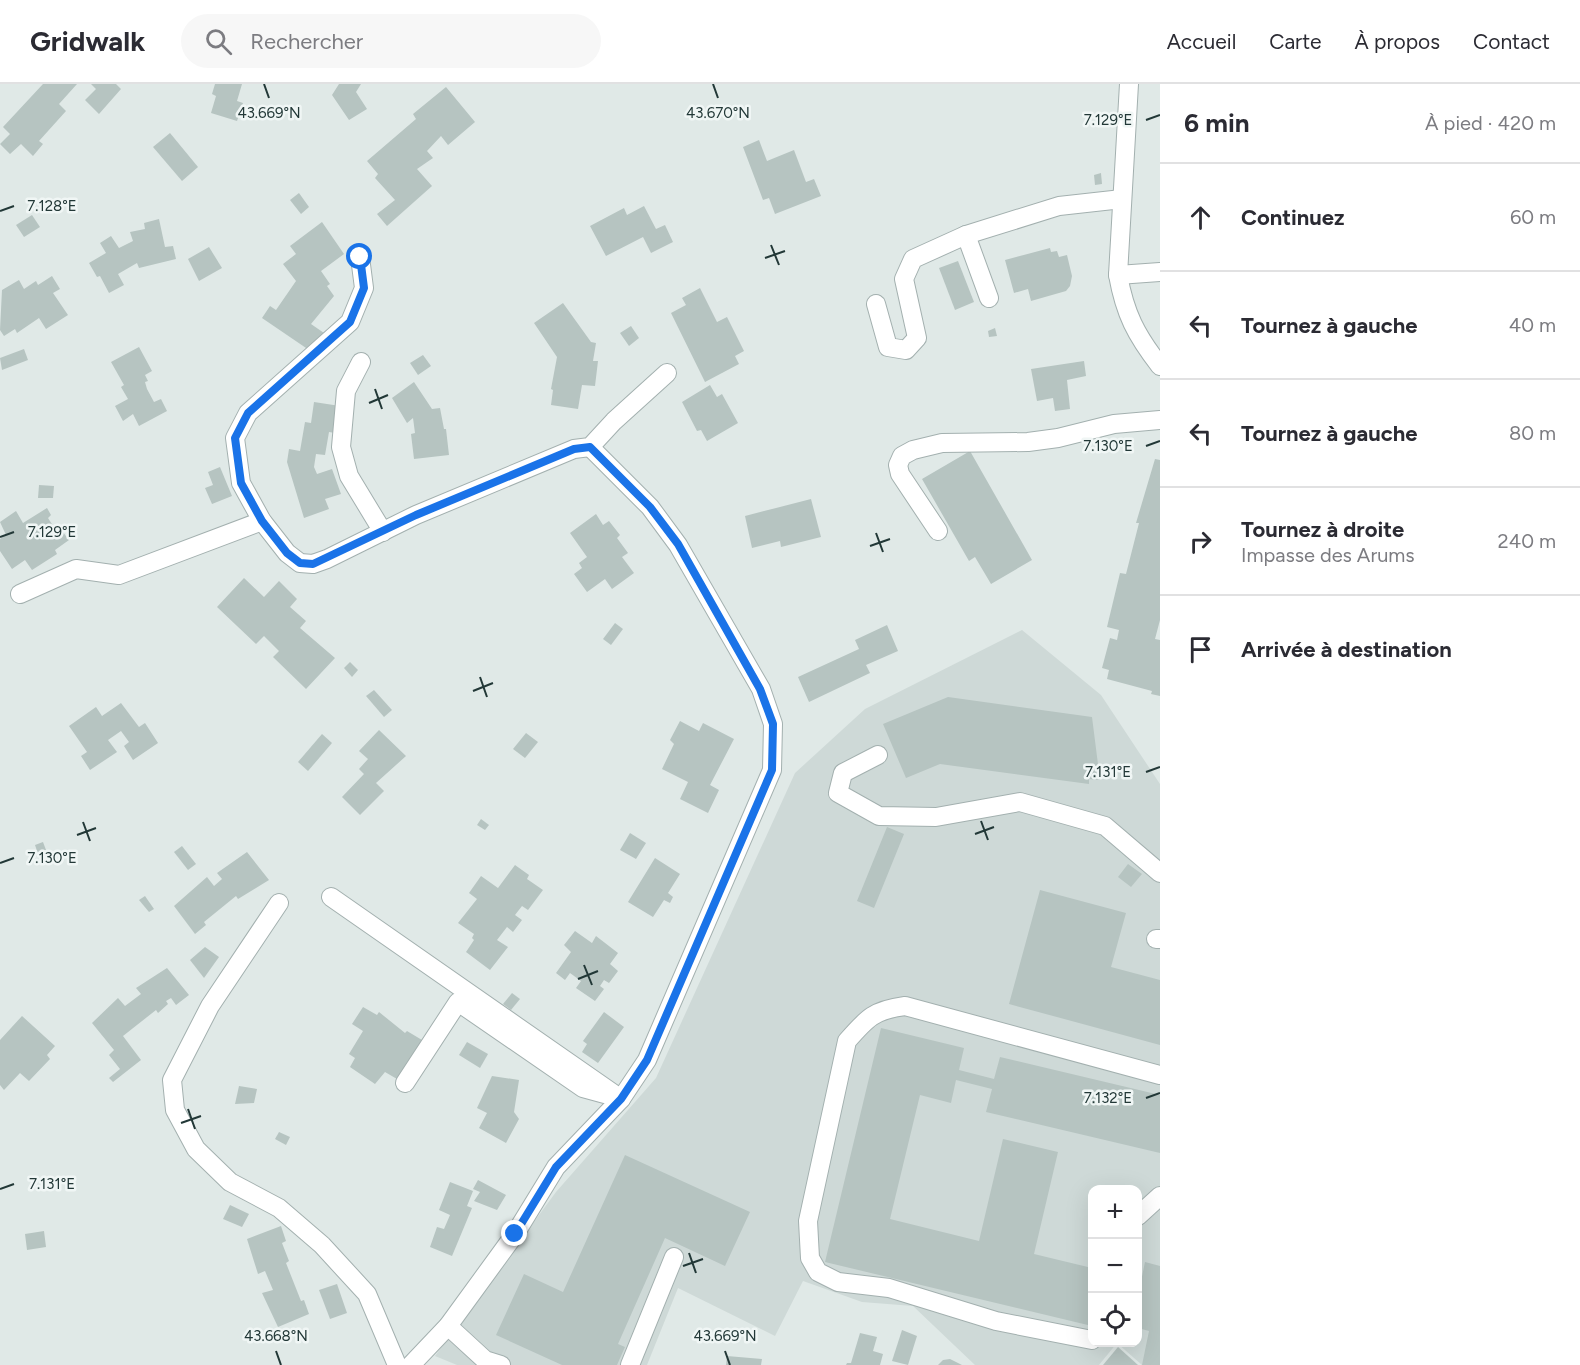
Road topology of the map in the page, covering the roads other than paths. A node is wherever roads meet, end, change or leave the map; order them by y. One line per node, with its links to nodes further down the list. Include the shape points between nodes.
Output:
1 (1129, 84): 2 (street)
2 (1122, 199): 3 (street, via 1059,206); 6 (street)
3 (966, 235): 7 (street); 8 (street, via 913,260 904,279 917,338 906,350 888,347)
4 (360, 257): 14 (street, via 364,288 350,322 248,413 235,438 241,483)
5 (1160, 272): 6 (street)
6 (1118, 275): 10 (street, via 1124,306 1135,331)
7 (989, 298)
8 (876, 304)
9 (361, 362): 16 (street, via 346,391 342,447 349,476)
10 (1160, 366)
11 (667, 373): 13 (street)
12 (1160, 420): 15 (street, via 1114,424 1028,442 942,443 912,450 902,456 900,474)
13 (590, 447): 16 (street, via 574,449); 24 (street, via 650,507 678,544 760,689 773,724 772,770 647,1060)
14 (262, 521): 16 (street, via 300,563 313,564); 17 (street, via 119,575 76,569)
15 (938, 531)
16 (382, 532)
17 (20, 594)
18 (878, 755): 19 (street, via 843,773 838,793 879,816 936,817 1020,802 1105,826)
19 (1160, 873)
20 (332, 897): 24 (street)
21 (279, 903): 30 (street, via 210,1006 172,1080 175,1110 196,1149 230,1182 279,1209 322,1245 367,1294)
22 (1160, 1075): 29 (street, via 905,1006 883,1009 866,1018 847,1041 808,1221 810,1258 818,1272 838,1282 889,1288 996,1321)
23 (405, 1083): 24 (street, via 458,1002 583,1088)
24 (621, 1099): 28 (street, via 556,1167 515,1234)
25 (1160, 1196): 26 (street)
26 (1142, 1212)
27 (675, 1257): 33 (street)
28 (448, 1326): 31 (street); 32 (street, via 485,1359)
29 (1088, 1339)
30 (397, 1365)
31 (411, 1365)
32 (501, 1365)
33 (630, 1365)

